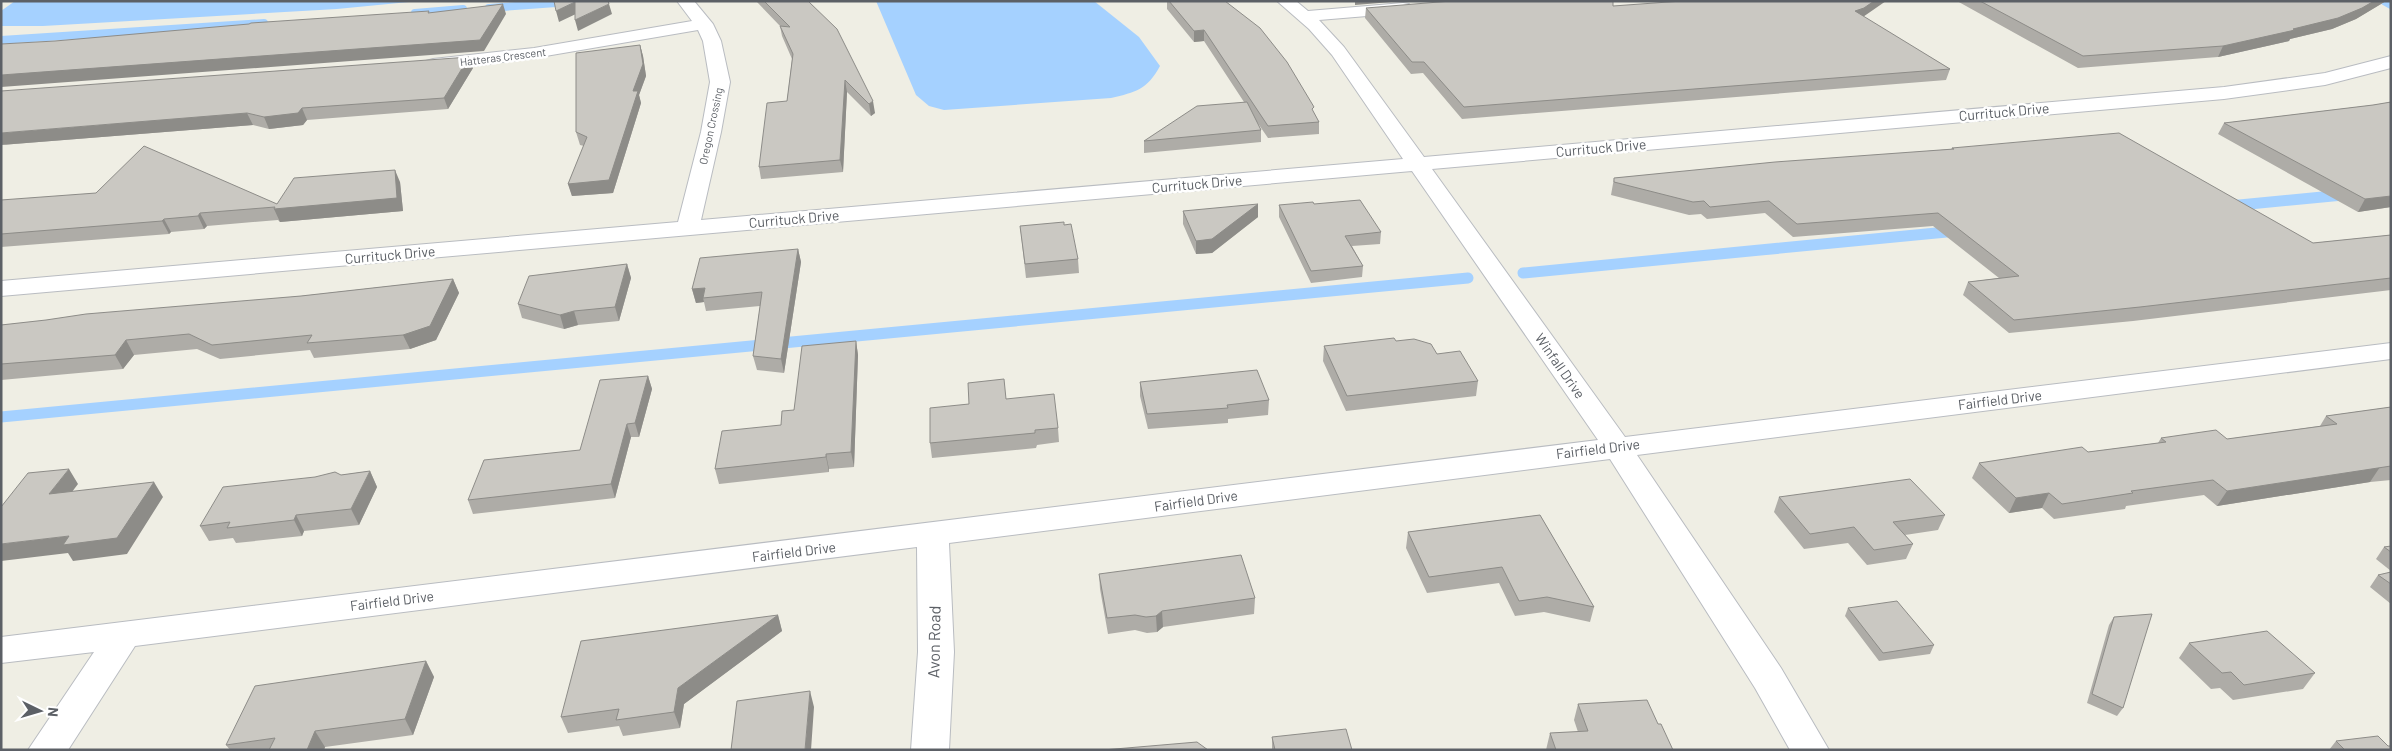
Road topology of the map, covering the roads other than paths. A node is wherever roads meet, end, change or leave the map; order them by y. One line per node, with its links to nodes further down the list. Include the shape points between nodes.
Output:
1 (685, 1): 4 (street, Oregon Crossing)
2 (1422, 7): 3 (street)
3 (1295, 9): 7 (street, Winfall Drive, via 1316,25 1338,51)
4 (704, 24): 6 (street, Hatteras Crescent, via 542,52); 8 (street, Oregon Crossing, via 712,41 720,82 712,132)
5 (2391, 62): 7 (street, Currituck Drive, via 2325,79 2224,93)
6 (414, 66)
7 (1417, 164): 8 (street, Currituck Drive); 11 (street, Winfall Drive)
8 (688, 228): 9 (street, Currituck Drive)
9 (1, 289)
10 (2391, 351): 11 (street, Fairfield Drive)
11 (1617, 447): 12 (street, Fairfield Drive); 17 (street, Winfall Drive, via 1768,678)
12 (933, 534): 13 (street, Fairfield Drive); 16 (street, Avon Road, via 936,652)
13 (124, 635): 14 (street, Fairfield Drive); 15 (street)
14 (1, 650)
15 (47, 750)
16 (930, 750)
17 (1810, 750)

